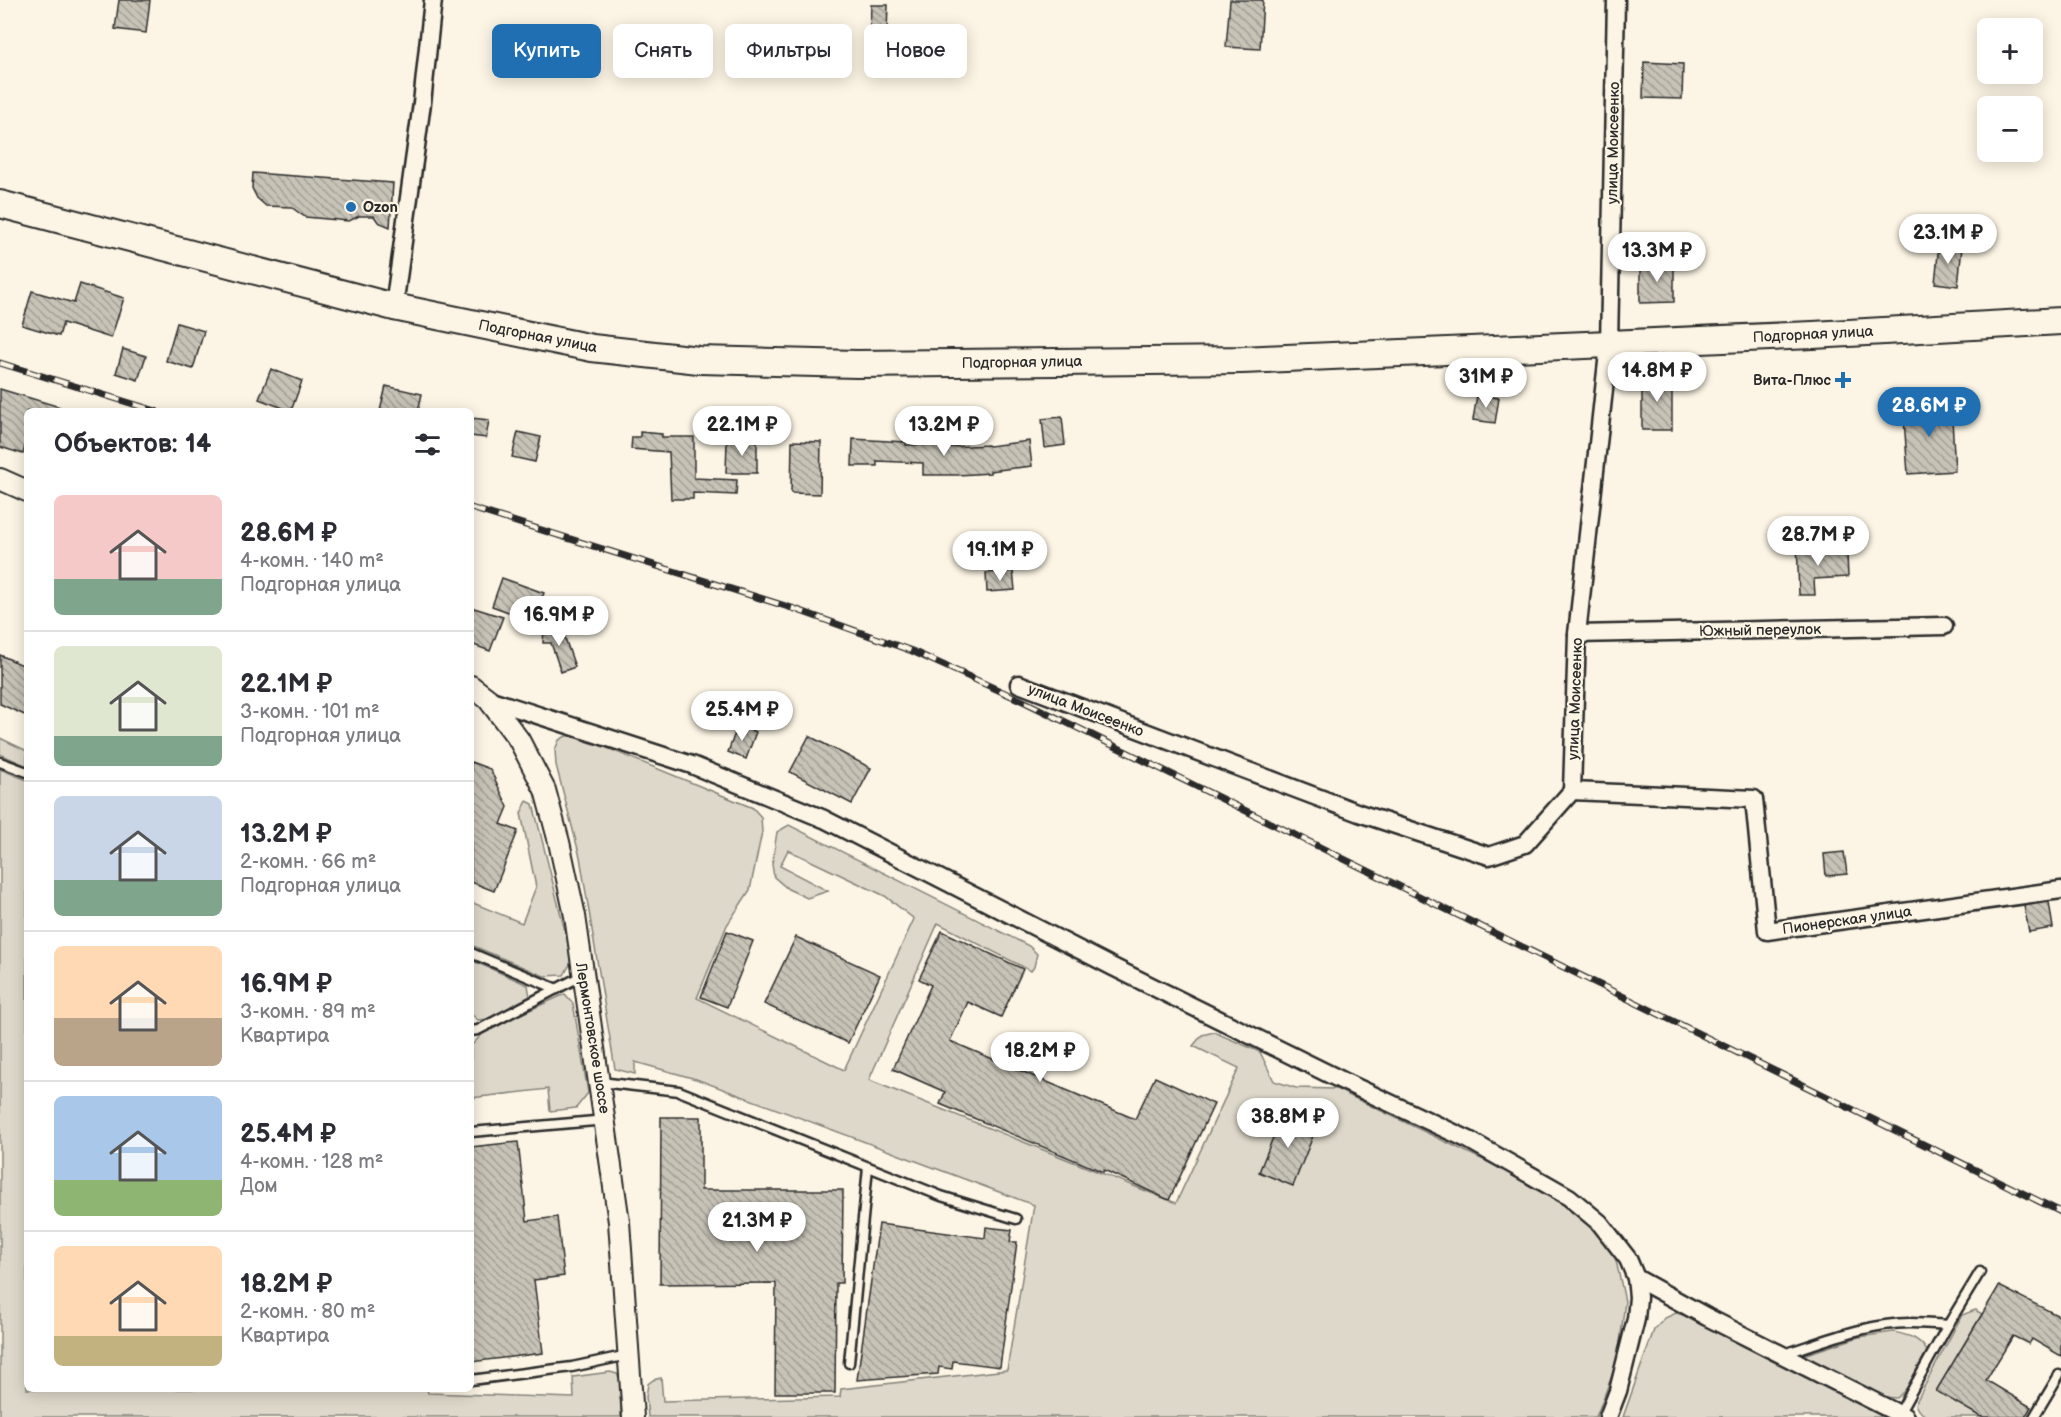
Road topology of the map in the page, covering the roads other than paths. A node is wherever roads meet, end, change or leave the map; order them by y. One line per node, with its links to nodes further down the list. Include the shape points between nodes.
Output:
1 (433, 0): 4 (street)
2 (1616, 0): 6 (street, улица Моисеенко)
3 (0, 204): 4 (main road, Подгорная улица)
4 (394, 307): 6 (main road, Подгорная улица, via 592,348 699,360 857,364 1242,360)
5 (2061, 321): 6 (main road, Подгорная улица)
6 (1609, 344): 10 (street, улица Моисеенко)
7 (0, 479): 8 (street)
8 (24, 490)
9 (1944, 626): 10 (street, Южный переулок)
10 (1577, 634): 16 (street, улица Моисеенко)
11 (1019, 684): 16 (street, улица Моисеенко, via 1359,813 1489,856 1525,844)
12 (474, 688): 13 (street, Лермонтовское шоссе)
13 (488, 699): 19 (street, Лермонтовское шоссе, via 519,740 545,790 575,916); 28 (street, via 692,765 824,819 1343,1081 1469,1140 1569,1197 1600,1223 1628,1259)
14 (0, 762): 15 (lane)
15 (24, 771)
16 (1572, 791): 17 (street, Пионерская улица, via 1754,799 1767,931)
17 (2061, 890)
18 (474, 954): 20 (lane)
19 (584, 975): 20 (lane); 22 (street, Лермонтовское шоссе)
20 (556, 989): 21 (lane)
21 (474, 1031)
22 (600, 1082): 23 (street, Лермонтовское шоссе); 25 (lane, via 679,1091)
23 (606, 1120): 24 (lane); 31 (street, Лермонтовское шоссе, via 619,1222)
24 (474, 1132)
25 (867, 1167): 26 (lane, via 940,1196); 32 (lane)
26 (1016, 1219)
27 (1980, 1272): 29 (lane)
28 (1636, 1278): 30 (street); 37 (street, via 1636,1319)
29 (1948, 1325): 30 (lane, via 1883,1325); 35 (lane)
30 (1784, 1354): 35 (street)
31 (629, 1355): 34 (lane); 36 (street, Лермонтовское шоссе)
32 (849, 1363)
33 (2059, 1375): 38 (lane)
34 (474, 1380)
35 (1902, 1415)
36 (633, 1417)
37 (1608, 1417)
38 (2034, 1417)

